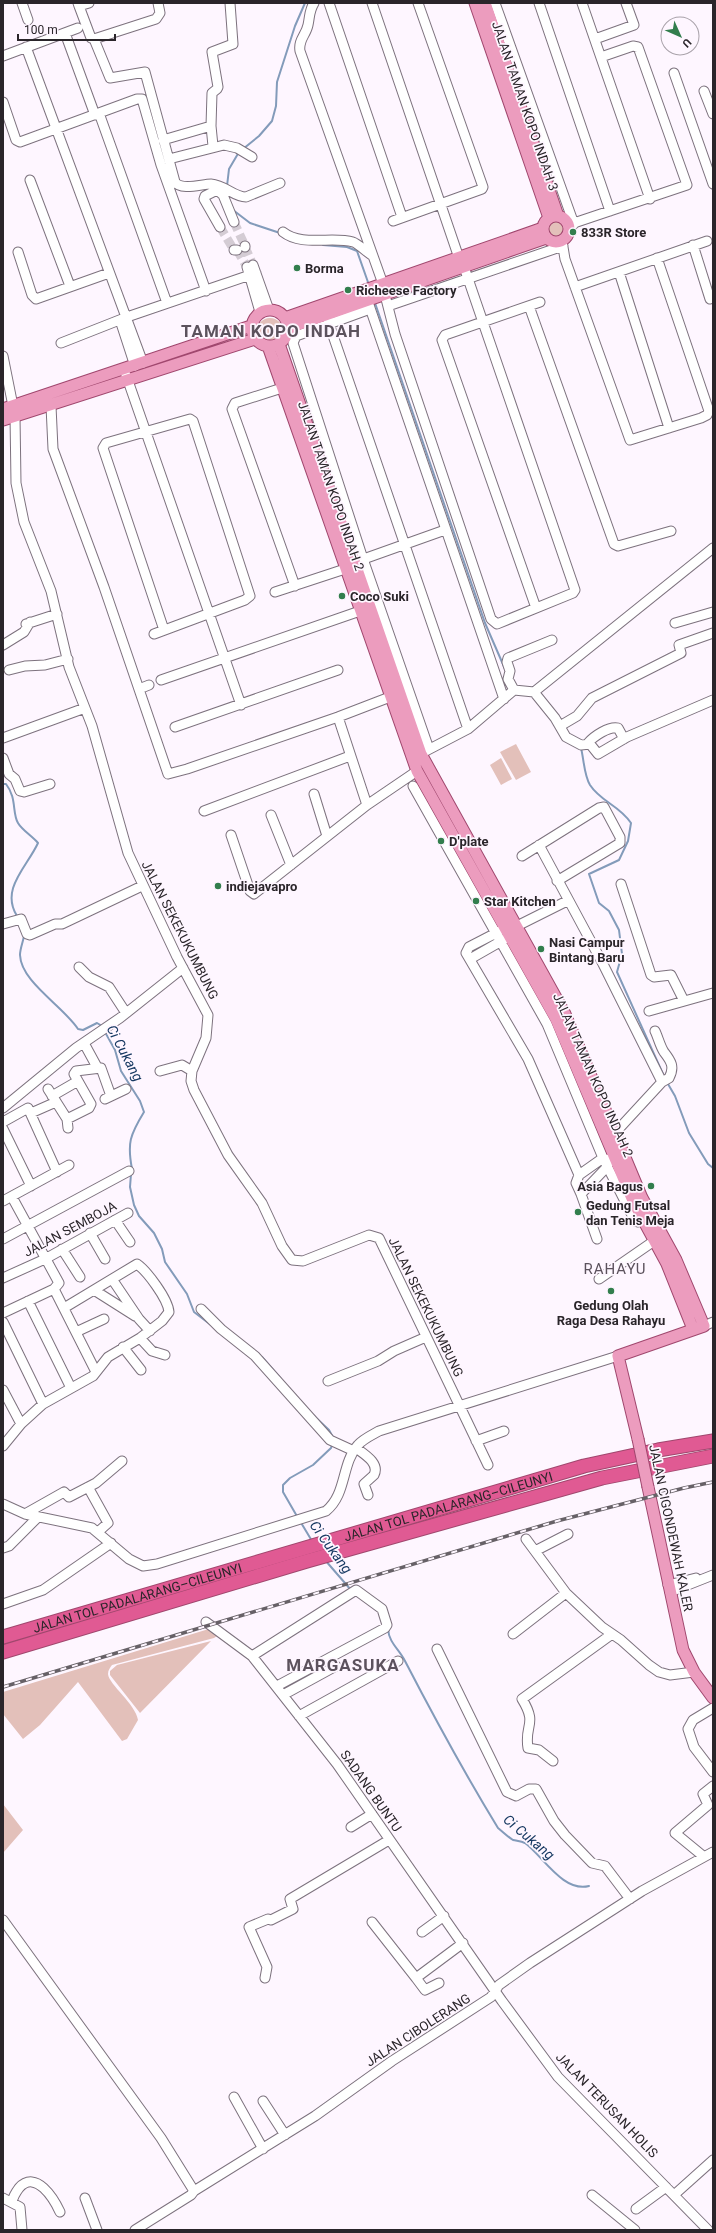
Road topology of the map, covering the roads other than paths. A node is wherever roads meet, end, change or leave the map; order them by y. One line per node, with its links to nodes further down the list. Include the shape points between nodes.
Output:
1 (22, 3): 16 (street)
2 (89, 3): 15 (street)
3 (158, 3): 20 (street, via 160,13 156,19)
4 (230, 3): 30 (street, via 233,44 212,52 222,83 212,93)
5 (314, 3): 55 (street, via 300,42 300,52)
6 (329, 3): 43 (street)
7 (372, 3): 41 (street)
8 (418, 3): 41 (street, via 483,187)
9 (475, 3): 44 (main road, JALAN TAMAN KOPO INDAH 3)
10 (485, 3): 19 (main road, JALAN TAMAN KOPO INDAH 3)
11 (495, 3): 19 (street)
12 (539, 3): 42 (street)
13 (582, 3): 21 (street)
14 (626, 3): 21 (street, via 634,25)
15 (79, 5): 20 (street, via 91,38)
16 (28, 20)
17 (78, 28): 18 (street)
18 (65, 33): 22 (street); 28 (street)
19 (502, 38): 44 (main road, JALAN TAMAN KOPO INDAH 3); 47 (street)
20 (94, 39): 32 (street, via 110,78 145,72)
21 (595, 39): 24 (street)
22 (26, 47): 23 (street); 31 (street)
23 (3, 56)
24 (601, 56): 40 (street); 40 (street, via 633,46 638,47 687,182 684,187)
25 (674, 73): 39 (street)
26 (704, 91): 29 (street)
27 (3, 105): 31 (street, via 19,142)
28 (97, 114): 31 (street); 38 (street, via 137,99 142,100); 66 (street)
29 (713, 114)
30 (211, 126): 32 (street); 33 (street)
31 (57, 129): 59 (street)
32 (163, 140): 35 (street)
33 (213, 146): 34 (street, via 224,145); 35 (street)
34 (252, 157)
35 (169, 158): 38 (street)
36 (30, 180): 60 (street)
37 (280, 183): 38 (street, via 246,197 241,197 224,186)
38 (172, 184): 62 (street)
39 (713, 184)
40 (650, 198): 42 (street)
41 (441, 203): 43 (street); 57 (street)
42 (610, 211): 47 (street)
43 (402, 217): 45 (street)
44 (554, 217): 47 (main road, JALAN TAMAN KOPO INDAH 3); 50 (main road)
45 (393, 220)
46 (234, 222): 48 (street, via 223,195 217,190 204,199)
47 (571, 224): 52 (main road)
48 (220, 227)
49 (283, 232): 55 (street, via 302,238 354,242 363,251)
50 (545, 233): 52 (main road, via 553,242); 57 (main road)
51 (707, 241): 53 (street)
52 (562, 244): 57 (street); 61 (street)
53 (692, 245): 56 (street); 64 (street)
54 (18, 252): 60 (street, via 34,298)
55 (374, 256): 63 (street)
56 (657, 258): 58 (street); 86 (street, via 709,411 703,417)
57 (463, 268): 63 (main road); 71 (street)
58 (618, 272): 61 (street); 86 (street)
59 (109, 273): 60 (street); 69 (street)
60 (70, 286)
61 (575, 286): 86 (street, via 629,439)
62 (206, 291): 66 (street); 68 (street, via 251,270)
63 (376, 296): 70 (main road); 72 (main road); 89 (street); 96 (street, via 395,334 492,621 497,624)
64 (710, 299)
65 (540, 302): 67 (street)
66 (167, 303): 69 (street)
67 (529, 306): 71 (street); 90 (street, via 614,544 618,546)
68 (265, 311): 72 (main road, via 278,311); 73 (main road, via 254,318)
69 (123, 319): 75 (street); 78 (street)
70 (328, 319): 72 (main road); 79 (street, via 293,339); 91 (street)
71 (482, 322): 96 (street, via 575,590); 96 (street, via 445,335 442,340)
72 (287, 323): 76 (main road, via 286,337)
73 (251, 326): 74 (main road); 78 (main road)
74 (255, 339): 76 (main road, via 258,343); 80 (main road)
75 (62, 343)
76 (274, 345): 81 (main road, JALAN TAMAN KOPO INDAH 2); 82 (main road, JALAN TAMAN KOPO INDAH 2)
77 (3, 356): 84 (street, JALAN SEKEKUKUMBUNG)
78 (139, 364): 80 (main road)
79 (302, 372): 81 (street); 93 (street)
80 (126, 375): 83 (main road); 84 (main road); 87 (street)
81 (290, 376): 88 (main road, JALAN TAMAN KOPO INDAH 2)
82 (282, 388): 88 (main road, JALAN TAMAN KOPO INDAH 2); 94 (street, via 235,403 232,409)
83 (51, 406): 84 (main road); 113 (street, via 53,449)
84 (11, 410): 85 (main road); 99 (street, JALAN SEKEKUKUMBUNG, via 19,504 52,592)
85 (3, 420)
86 (669, 428)
87 (146, 431): 100 (street); 100 (street, via 187,418 193,421 250,594 245,600); 102 (street, via 106,443 103,448)
88 (328, 502): 93 (main road, JALAN TAMAN KOPO INDAH 2)
89 (445, 530): 91 (street); 117 (street)
90 (671, 531)
91 (405, 543): 93 (street); 125 (street)
92 (713, 548): 115 (street)
93 (354, 563): 94 (street); 97 (main road, JALAN TAMAN KOPO INDAH 2); 121 (main road, JALAN TAMAN KOPO INDAH 2)
94 (295, 586): 95 (street)
95 (275, 592)
96 (536, 608)
97 (360, 611): 107 (street); 116 (main road, JALAN TAMAN KOPO INDAH 2)
98 (713, 612): 101 (street)
99 (57, 614): 106 (street, via 27,623 24,632); 108 (street, JALAN SEKEKUKUMBUNG)
100 (210, 614): 102 (street); 107 (street)
101 (675, 622)
102 (164, 630): 104 (street)
103 (713, 633): 123 (street, via 679,645 681,653 592,698 577,716)
104 (154, 634)
105 (552, 640): 114 (street, via 508,658 508,678)
106 (3, 645)
107 (225, 658): 111 (street); 119 (street)
108 (68, 659): 109 (street); 120 (street, JALAN SEKEKUKUMBUNG)
109 (9, 670)
110 (338, 670): 119 (street)
111 (161, 680)
112 (149, 685): 113 (street)
113 (139, 689): 122 (street, via 168,774)
114 (514, 690): 115 (street); 117 (street)
115 (532, 692): 123 (street)
116 (390, 697): 121 (main road, JALAN TAMAN KOPO INDAH 2); 122 (street)
117 (504, 699): 125 (street)
118 (713, 700): 127 (street)
119 (241, 704): 124 (street)
120 (85, 708): 126 (street); 147 (street, JALAN SEKEKUKUMBUNG, via 104,765 128,853)
121 (407, 716): 129 (main road, JALAN TAMAN KOPO INDAH 2); 132 (main road, JALAN TAMAN KOPO INDAH 2)
122 (338, 717): 130 (street)
123 (560, 726): 128 (street, via 569,739 581,745)
124 (175, 727)
125 (468, 728): 129 (street)
126 (3, 738)
127 (624, 740): 128 (street, via 598,754); 128 (street, via 618,728 614,728 601,733)
128 (588, 743)
129 (425, 752): 150 (main road, JALAN TAMAN KOPO INDAH 2, via 433,779)
130 (350, 756): 136 (street); 137 (street)
131 (3, 758): 133 (street, via 9,774 15,779 20,790 24,792)
132 (417, 771): 136 (street); 139 (main road, JALAN TAMAN KOPO INDAH 2)
133 (50, 784)
134 (413, 786): 139 (street)
135 (314, 794): 141 (street)
136 (367, 805): 141 (street)
137 (204, 811)
138 (271, 815): 144 (street)
139 (440, 824): 151 (main road, JALAN TAMAN KOPO INDAH 2)
140 (231, 835): 144 (street, via 252,893 259,891)
141 (327, 836): 144 (street)
142 (539, 844): 143 (street); 145 (street); 145 (street, via 601,807 606,809 620,837 618,845)
143 (522, 856)
144 (291, 865)
145 (556, 881): 148 (street)
146 (621, 884): 155 (street, via 651,975 671,975)
147 (142, 886): 149 (street, via 62,924 55,924 30,936 18,919); 153 (street, JALAN SEKEKUKUMBUNG)
148 (567, 901): 150 (street); 164 (street, via 604,964)
149 (3, 924)
150 (517, 926): 167 (main road, JALAN TAMAN KOPO INDAH 2, via 565,1014)
151 (503, 935): 167 (main road, JALAN TAMAN KOPO INDAH 2, via 556,1019); 173 (street, via 547,1024); 177 (street, via 470,959 528,1059)
152 (79, 967): 157 (street, via 88,977 109,988)
153 (182, 968): 157 (street); 162 (street, JALAN SEKEKUKUMBUNG, via 208,1015 206,1038)
154 (713, 992): 155 (street)
155 (684, 1001): 156 (street)
156 (649, 1011)
157 (126, 1012): 168 (street, via 76,1048)
158 (655, 1031): 164 (street, via 673,1068 669,1078)
159 (86, 1045): 160 (street)
160 (97, 1067): 163 (street, via 76,1071 74,1074); 165 (street, via 102,1069 108,1098)
161 (160, 1071): 162 (street, via 182,1065)
162 (192, 1071): 210 (street, JALAN SEKEKUKUMBUNG, via 191,1081 194,1090 216,1134 262,1203 287,1254 295,1261 303,1261 357,1238 377,1236)
163 (78, 1081): 166 (street); 166 (street, via 91,1106 68,1124)
164 (662, 1082): 172 (street)
165 (126, 1089)
166 (52, 1096): 169 (street)
167 (593, 1096): 172 (main road, JALAN TAMAN KOPO INDAH 2); 173 (main road, JALAN TAMAN KOPO INDAH 2)
168 (3, 1108)
169 (28, 1110): 170 (street); 176 (street)
170 (3, 1122)
171 (3, 1129): 178 (street)
172 (614, 1134): 193 (main road, JALAN TAMAN KOPO INDAH 2)
173 (609, 1161): 177 (street); 179 (street); 188 (main road, JALAN TAMAN KOPO INDAH 2)
174 (69, 1165): 176 (street)
175 (129, 1171): 184 (street)
176 (57, 1172): 178 (street)
177 (579, 1175): 179 (street, via 576,1183)
178 (31, 1186): 180 (street)
179 (581, 1194): 187 (street)
180 (12, 1197): 181 (street); 184 (street)
181 (3, 1201)
182 (128, 1213): 183 (street, JALAN SEMBOJA)
183 (115, 1220): 185 (street, JALAN SEMBOJA); 189 (street)
184 (26, 1226): 186 (street); 191 (street)
185 (90, 1233): 190 (street, JALAN SEMBOJA); 192 (street)
186 (3, 1239)
187 (597, 1240)
188 (654, 1240): 193 (main road, JALAN TAMAN KOPO INDAH 2); 197 (street)
189 (130, 1242)
190 (62, 1250): 191 (street, JALAN SEMBOJA); 194 (street)
191 (45, 1259): 195 (street, JALAN SEMBOJA); 198 (street, via 58,1281 58,1286)
192 (105, 1259)
193 (671, 1262): 207 (main road, JALAN TAMAN KOPO INDAH 2)
194 (80, 1277)
195 (3, 1278)
196 (112, 1279): 199 (street); 205 (street); 208 (street, via 136,1264 144,1270 168,1309 167,1316)
197 (599, 1279)
198 (54, 1289): 200 (street); 201 (street)
199 (94, 1290): 201 (street); 205 (street)
200 (28, 1301): 203 (street); 218 (street)
201 (64, 1308): 209 (street)
202 (201, 1309): 227 (street, via 221,1330 254,1356 334,1442)
203 (3, 1313)
204 (104, 1319): 209 (street)
205 (139, 1319): 208 (street)
206 (3, 1322): 220 (street)
207 (703, 1326): 214 (main road)
208 (150, 1330): 211 (street)
209 (76, 1332): 216 (street)
210 (426, 1337): 217 (street, via 378,1361); 221 (street, JALAN SEKEKUKUMBUNG)
211 (140, 1338): 212 (street); 213 (street, via 152,1351)
212 (123, 1348): 215 (street); 216 (street, via 108,1357)
213 (165, 1355)
214 (618, 1356): 221 (street); 243 (main road, JALAN CIGONDEWAH KALER, bridge)
215 (141, 1370)
216 (96, 1372): 218 (street)
217 (328, 1381)
218 (70, 1388): 220 (street)
219 (4, 1396): 222 (street)
220 (43, 1404): 222 (street)
221 (459, 1405): 224 (street, JALAN SEKEKUKUMBUNG); 227 (street, via 379,1431 361,1441)
222 (21, 1424): 226 (street)
223 (504, 1431): 224 (street)
224 (476, 1441): 230 (street, JALAN SEKEKUKUMBUNG)
225 (713, 1441): 246 (highway, JALAN TOL PADALARANG–CILEUNYI, via 584,1466)
226 (3, 1446)
227 (354, 1449): 232 (street, via 370,1460 376,1469 374,1475 364,1484); 239 (street, via 339,1496 326,1511 148,1566 129,1559)
228 (713, 1456): 253 (highway, JALAN TOL PADALARANG–CILEUNYI, via 602,1478 329,1554)
229 (122, 1462): 231 (street)
230 (488, 1465)
231 (88, 1487): 234 (street, via 69,1497 64,1492); 236 (street, via 108,1523)
232 (368, 1495)
233 (3, 1504): 234 (street)
234 (25, 1514): 235 (street)
235 (38, 1517): 236 (street, via 92,1528); 240 (street, via 9,1546)
236 (98, 1532): 239 (street)
237 (568, 1534): 241 (street)
238 (526, 1539): 241 (street)
239 (111, 1543): 245 (street, via 43,1590)
240 (3, 1548)
241 (535, 1551): 244 (street)
242 (713, 1575): 243 (street, via 696,1583)
243 (669, 1588): 257 (main road, JALAN CIGONDEWAH KALER, via 683,1650)
244 (566, 1593): 249 (street); 250 (street)
245 (3, 1604)
246 (96, 1610): 248 (highway, via 70,1611); 251 (highway, JALAN TOL PADALARANG–CILEUNYI)
247 (206, 1622): 254 (street, SADANG BUNTU)
248 (3, 1630)
249 (513, 1634)
250 (612, 1634): 257 (street, via 659,1672); 263 (street, via 522,1699 531,1720 527,1736 528,1748 539,1750)
251 (3, 1638)
252 (437, 1649): 271 (street, via 507,1792 516,1796 529,1789 536,1789 565,1835 592,1863 605,1866)
253 (3, 1652)
254 (252, 1656): 258 (street, SADANG BUNTU); 258 (street, via 353,1593 367,1596 382,1609 386,1627)
255 (398, 1661): 262 (street)
256 (336, 1666): 259 (street)
257 (694, 1672): 260 (main road, JALAN CIGONDEWAH KALER)
258 (277, 1686): 259 (street, SADANG BUNTU)
259 (283, 1695): 262 (street, SADANG BUNTU)
260 (713, 1698)
261 (713, 1708): 264 (street, via 693,1720 688,1729 694,1747)
262 (299, 1716): 266 (street, SADANG BUNTU, via 342,1770)
263 (553, 1761)
264 (713, 1772)
265 (713, 1786): 270 (street, via 703,1794 708,1805 675,1833)
266 (372, 1814): 267 (street); 268 (street, SADANG BUNTU)
267 (351, 1827)
268 (389, 1840): 272 (street, SADANG BUNTU); 277 (street, via 290,1899 293,1909 249,1927 267,1967)
269 (713, 1852): 270 (street, JALAN CIBOLERANG)
270 (703, 1856): 271 (street, JALAN CIBOLERANG)
271 (630, 1899): 280 (street, JALAN CIBOLERANG, via 499,1985)
272 (444, 1916): 275 (street); 276 (street, SADANG BUNTU)
273 (3, 1920): 287 (street, via 160,2138)
274 (372, 1922): 278 (street)
275 (422, 1932)
276 (463, 1943): 278 (street); 280 (street, SADANG BUNTU)
277 (265, 1978)
278 (416, 1978): 279 (street, via 425,1990)
279 (440, 1983)
280 (496, 1991): 283 (street, JALAN CIBOLERANG, via 491,1997); 286 (street, JALAN TERUSAN HOLIS, via 558,2077)
281 (234, 2097): 284 (street)
282 (263, 2101): 283 (street)
283 (285, 2135): 284 (street, JALAN CIBOLERANG)
284 (263, 2149): 287 (street, JALAN CIBOLERANG)
285 (713, 2160): 289 (street)
286 (666, 2187): 289 (street, JALAN TERUSAN HOLIS); 293 (street)
287 (194, 2191): 297 (street, JALAN CIBOLERANG)
288 (592, 2195): 298 (street)
289 (674, 2195): 299 (street, JALAN TERUSAN HOLIS)
290 (3, 2198): 292 (street)
291 (85, 2198): 296 (street)
292 (12, 2202): 294 (street, via 22,2185 36,2183 49,2192); 295 (street, via 21,2210)
293 (636, 2209)
294 (60, 2212)
295 (22, 2230)
296 (97, 2230)
297 (135, 2230)
298 (635, 2230)
299 (708, 2230)

